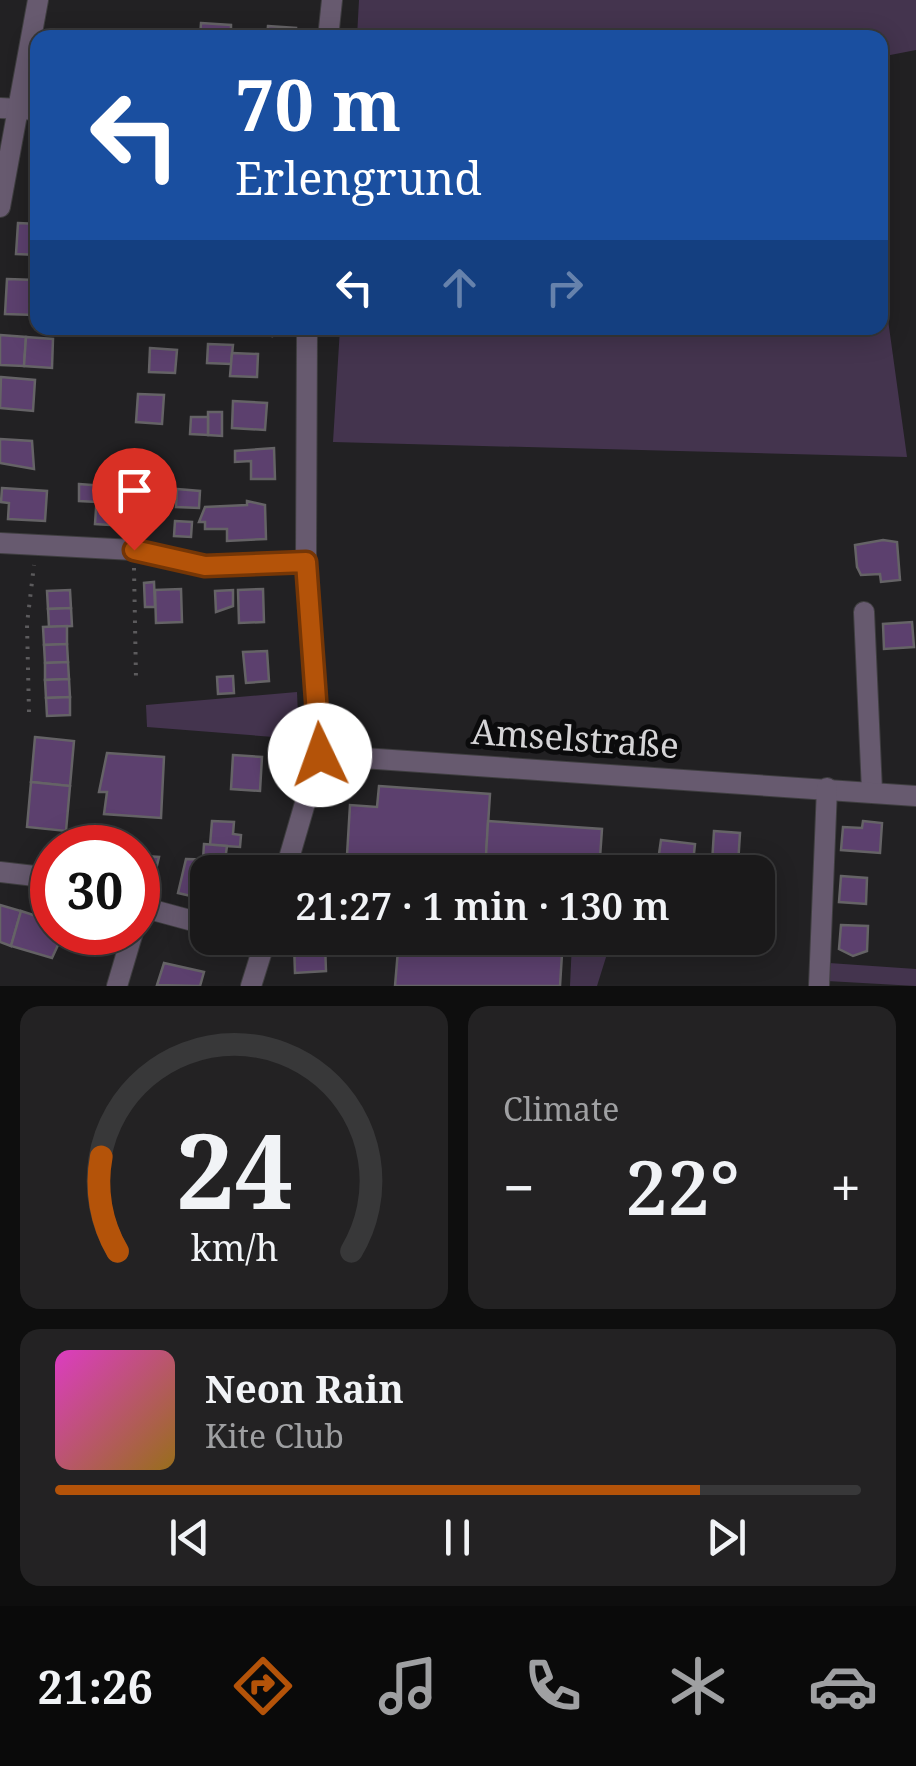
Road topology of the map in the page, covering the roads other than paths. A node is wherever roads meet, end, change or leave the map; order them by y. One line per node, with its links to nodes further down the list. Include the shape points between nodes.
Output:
1 (38, 0): 3 (street)
2 (332, 0): 4 (street)
3 (33, 30)
4 (329, 30)
5 (30, 46): 6 (street)
6 (19, 109): 7 (street)
7 (0, 207)
8 (307, 335): 10 (street)
9 (0, 543): 10 (street, via 134,550 205,566)
10 (306, 562): 12 (street)
11 (864, 612): 14 (street)
12 (320, 755): 13 (street, Amselstraße); 16 (street)
13 (827, 788): 14 (street, Amselstraße); 25 (street)
14 (872, 792): 15 (street, Amselstraße)
15 (916, 796)
16 (290, 855)
17 (0, 872): 18 (street)
18 (30, 875)
19 (160, 915): 20 (street)
20 (190, 921)
21 (126, 955): 23 (street)
22 (258, 955): 24 (street)
23 (117, 986)
24 (251, 986)
25 (819, 986)

